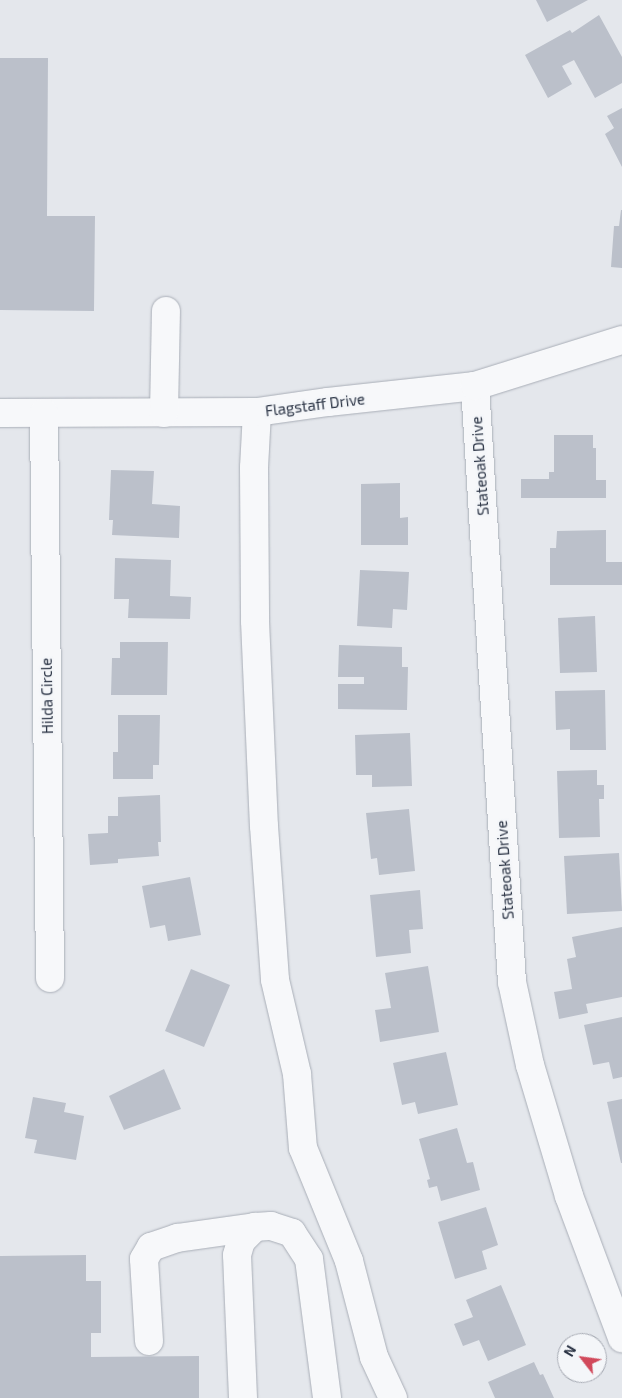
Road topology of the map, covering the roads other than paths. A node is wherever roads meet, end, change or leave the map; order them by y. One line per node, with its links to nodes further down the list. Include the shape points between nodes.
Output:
1 (166, 311): 7 (street)
2 (622, 340): 3 (street, Flagstaff Drive)
3 (475, 386): 4 (street, Flagstaff Drive); 10 (street, Stateoak Drive, via 512,982 530,1065 570,1196)
4 (257, 412): 7 (street, Flagstaff Drive); 14 (street, via 255,621 275,980 297,1074 303,1148 349,1261 374,1357)
5 (0, 413): 6 (street, Flagstaff Drive)
6 (44, 413): 7 (street, Flagstaff Drive); 8 (street, Hilda Circle)
7 (164, 413)
8 (50, 978)
9 (254, 1228): 11 (street, via 177,1238 151,1247 144,1259); 12 (street, via 241,1241 237,1255); 13 (street, via 270,1226 292,1233 310,1259)
10 (622, 1338)
11 (149, 1341)
12 (242, 1398)
13 (327, 1398)
14 (393, 1398)

